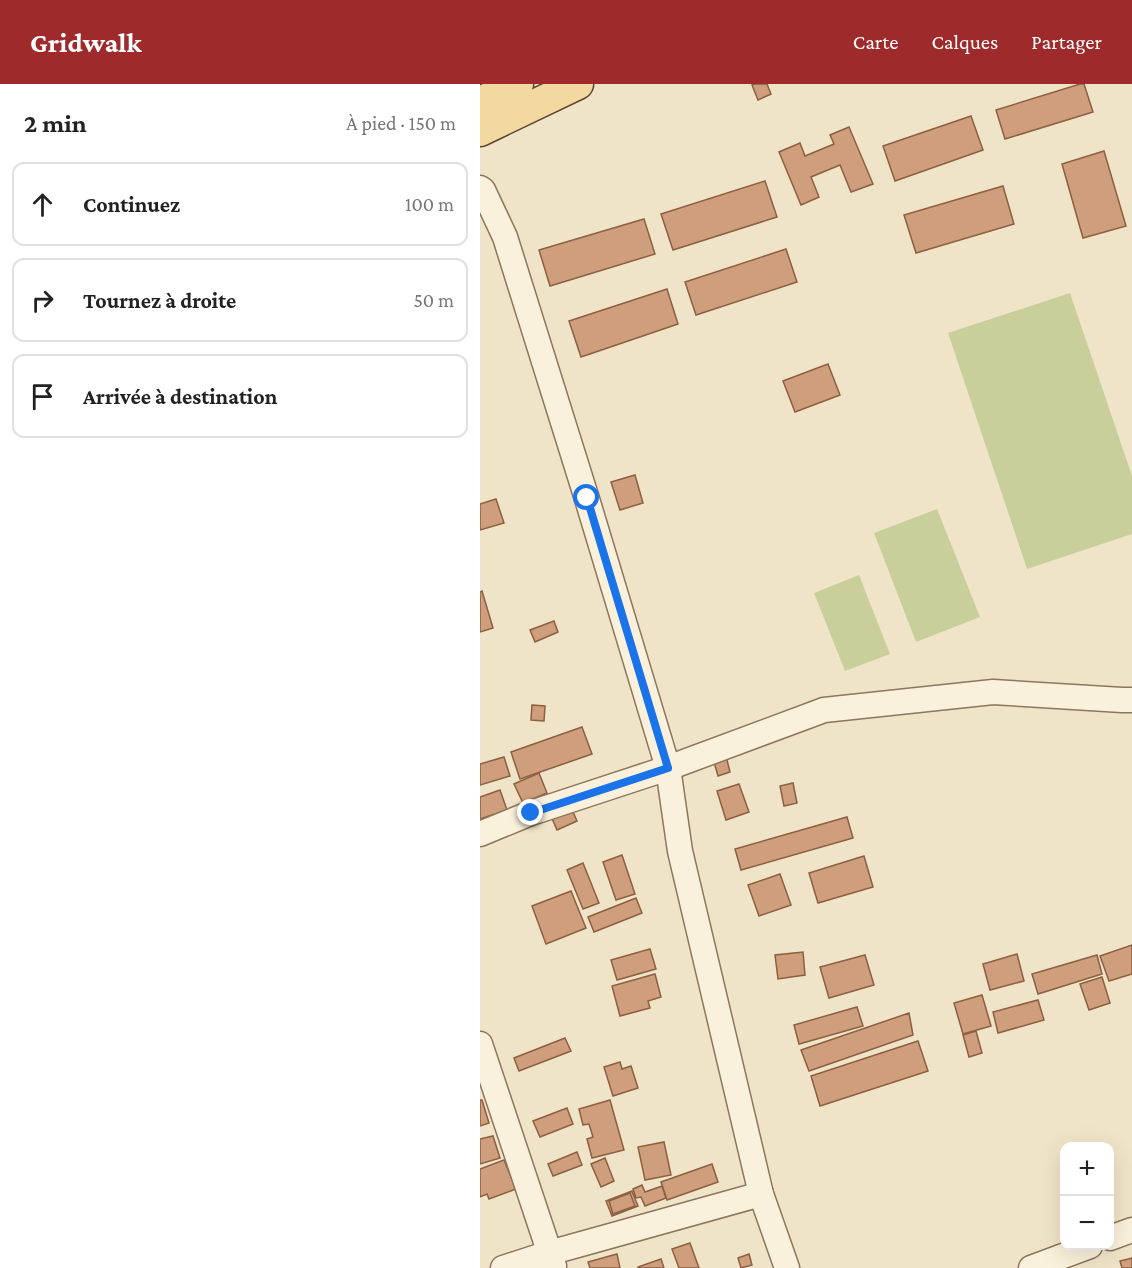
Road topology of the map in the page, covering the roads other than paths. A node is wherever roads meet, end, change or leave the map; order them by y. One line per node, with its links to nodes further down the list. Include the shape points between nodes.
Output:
1 (518, 84): 3 (main road)
2 (578, 84): 4 (main road)
3 (480, 102)
4 (480, 131)
5 (480, 189): 7 (street, via 505,237)
6 (1132, 700): 7 (street, via 993,692 824,710)
7 (668, 768): 8 (street); 10 (street, via 680,851)
8 (480, 834)
9 (481, 1054): 14 (street)
10 (760, 1194): 14 (street); 16 (street)
11 (1132, 1230): 12 (street)
12 (1114, 1237)
13 (1077, 1250): 17 (street)
14 (552, 1260): 15 (street)
15 (503, 1268)
16 (787, 1268)
17 (1031, 1268)

